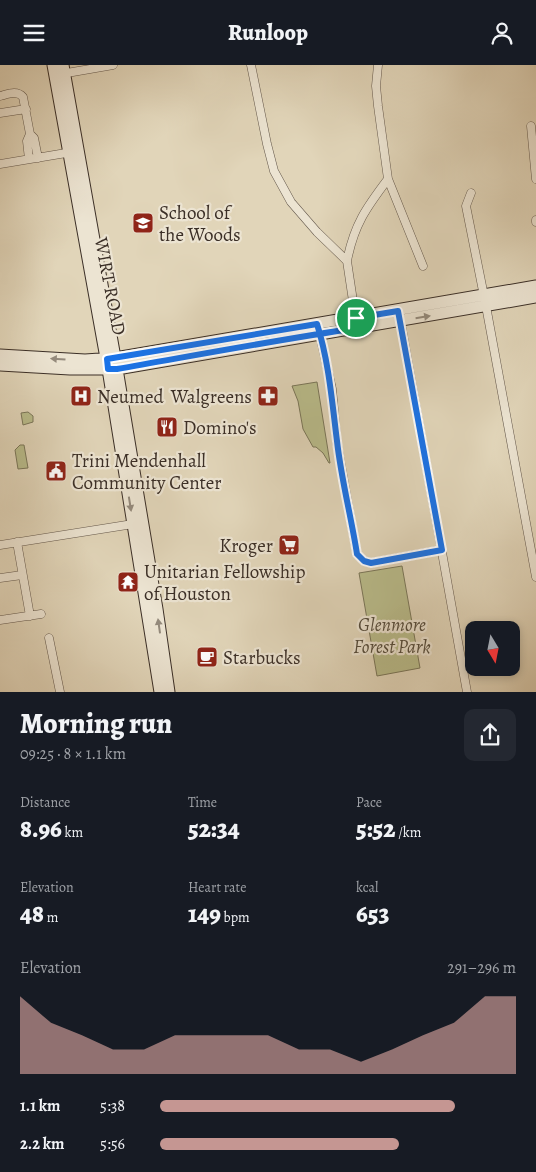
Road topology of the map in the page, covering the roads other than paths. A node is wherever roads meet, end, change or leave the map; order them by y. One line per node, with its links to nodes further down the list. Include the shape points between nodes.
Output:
1 (113, 65): 4 (street)
2 (251, 65): 15 (street, via 274,171 291,201)
3 (378, 65): 12 (street, via 376,87)
4 (59, 69): 9 (main road, WIRT ROAD)
5 (0, 95): 6 (street, via 20,93)
6 (26, 109): 7 (street); 10 (street, via 30,134 27,141)
7 (0, 113)
8 (531, 126): 13 (street)
9 (73, 152): 10 (street); 25 (main road, WIRT ROAD)
10 (34, 159): 11 (street)
11 (0, 164)
12 (388, 179): 15 (street, via 360,219); 16 (street)
13 (536, 179)
14 (470, 193): 19 (street, via 466,206)
15 (347, 261): 21 (street)
16 (423, 266)
17 (536, 286): 19 (main road)
18 (536, 297): 19 (main road)
19 (485, 301): 20 (main road); 32 (street)
20 (399, 316): 21 (main road); 30 (street)
21 (357, 323): 22 (main road)
22 (319, 329): 25 (main road); 30 (street, via 332,389 337,443 357,554 371,563)
23 (0, 355): 24 (main road)
24 (13, 360): 25 (main road, via 70,369); 26 (main road)
25 (112, 364): 27 (main road, WIRT ROAD, one-way to 27); 40 (main road, WIRT ROAD, one-way to 25)
26 (0, 365)
27 (133, 524): 28 (street); 39 (main road, WIRT ROAD)
28 (16, 542): 29 (street); 31 (street)
29 (0, 545)
30 (442, 550): 41 (street)
31 (22, 575): 33 (street); 35 (street)
32 (536, 577)
33 (0, 578)
34 (41, 614): 35 (street)
35 (30, 616): 36 (street)
36 (0, 621)
37 (49, 638): 38 (street)
38 (60, 692)
39 (160, 692)
40 (169, 692)
41 (467, 692)

